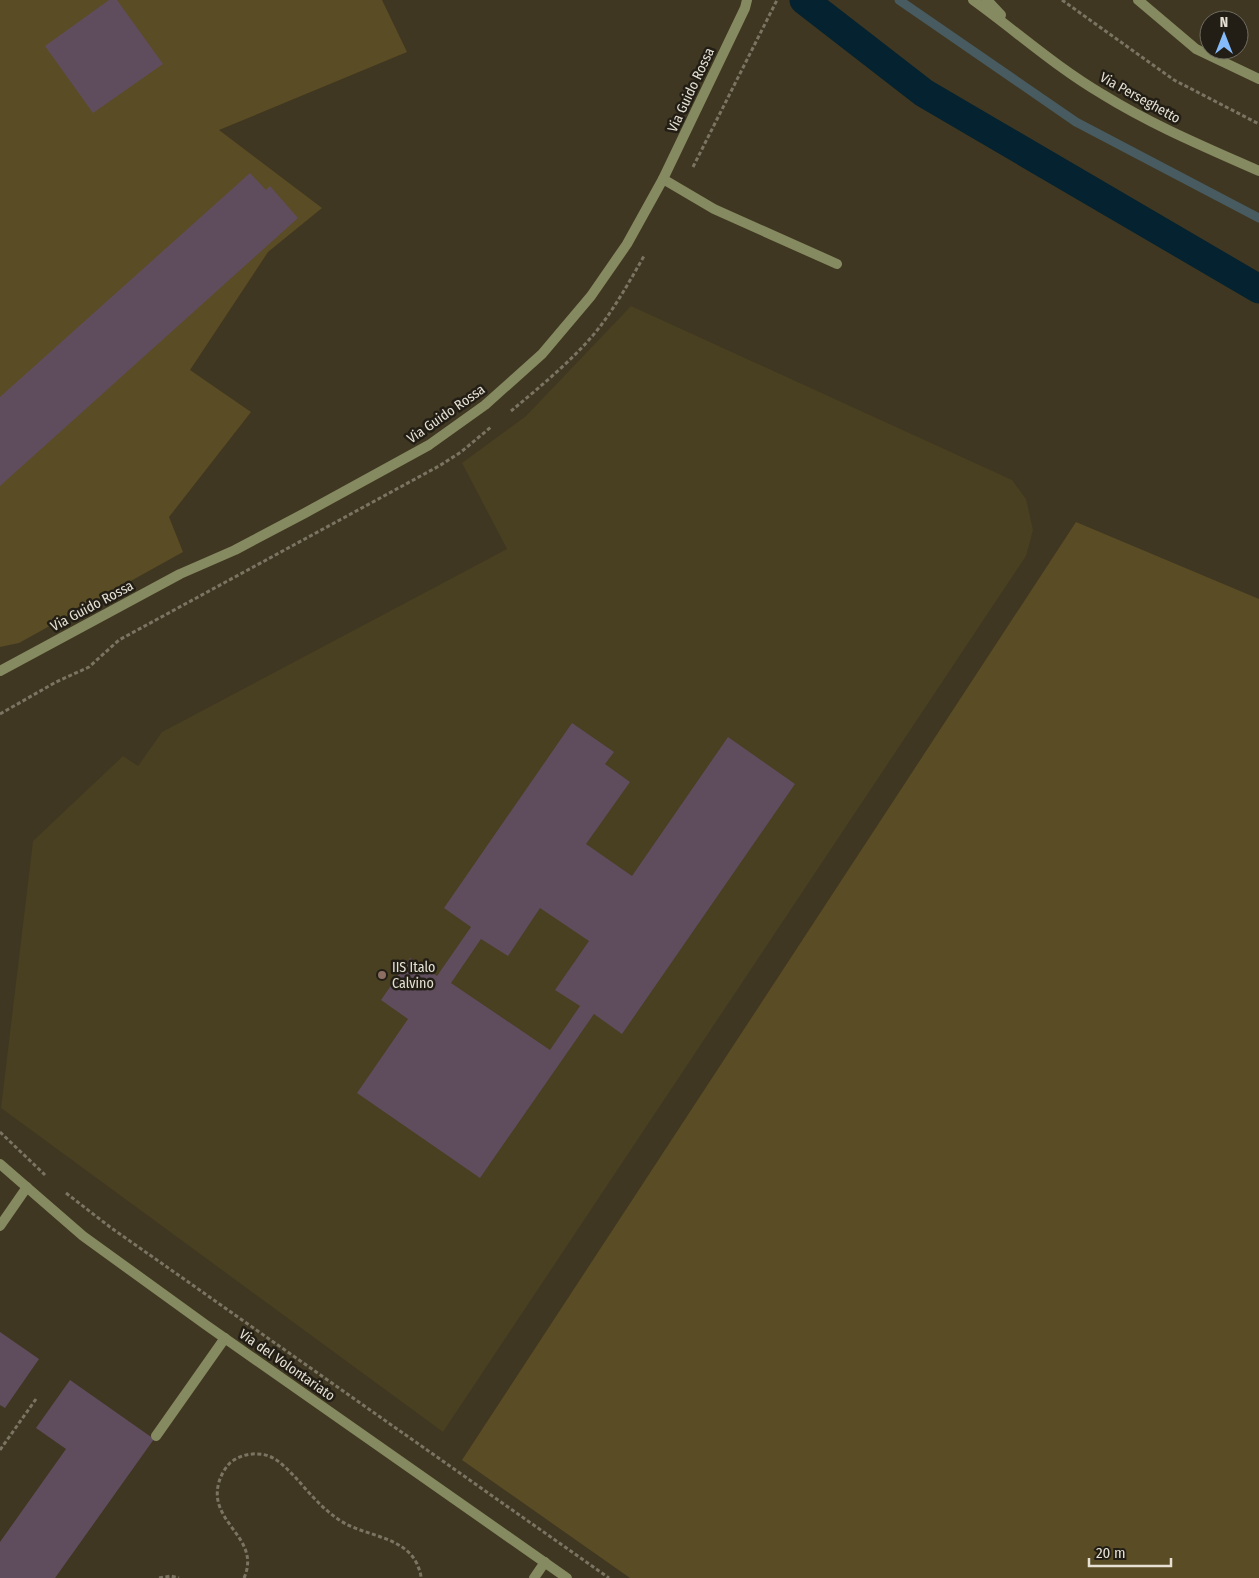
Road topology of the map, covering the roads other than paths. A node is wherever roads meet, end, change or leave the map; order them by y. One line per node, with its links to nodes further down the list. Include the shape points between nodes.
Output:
1 (753, 0): 5 (street, Via Guido Rossa)
2 (973, 0): 6 (street, Via Perseghetto)
3 (987, 0): 6 (street, Via Perseghetto)
4 (1138, 0): 7 (street, via 1196,49)
5 (746, 4): 9 (street, Via Guido Rossa)
6 (1017, 32): 8 (street, Via Perseghetto, via 1045,56 1101,94 1156,125)
7 (1259, 79)
8 (1259, 171)
9 (663, 179): 10 (street, via 714,209); 11 (street, Via Guido Rossa, via 627,244 592,296 542,354 485,405 429,445 305,514 180,574)
10 (837, 264)
11 (0, 671)
12 (0, 1164): 13 (street, Via del Volontariato)
13 (27, 1188): 14 (street); 15 (street, Via del Volontariato, via 83,1236)
14 (0, 1226)
15 (224, 1338): 16 (street); 17 (street, Via del Volontariato)
16 (156, 1436)
17 (545, 1562): 18 (street); 19 (street, Via del Volontariato)
18 (534, 1578)
19 (567, 1578)

